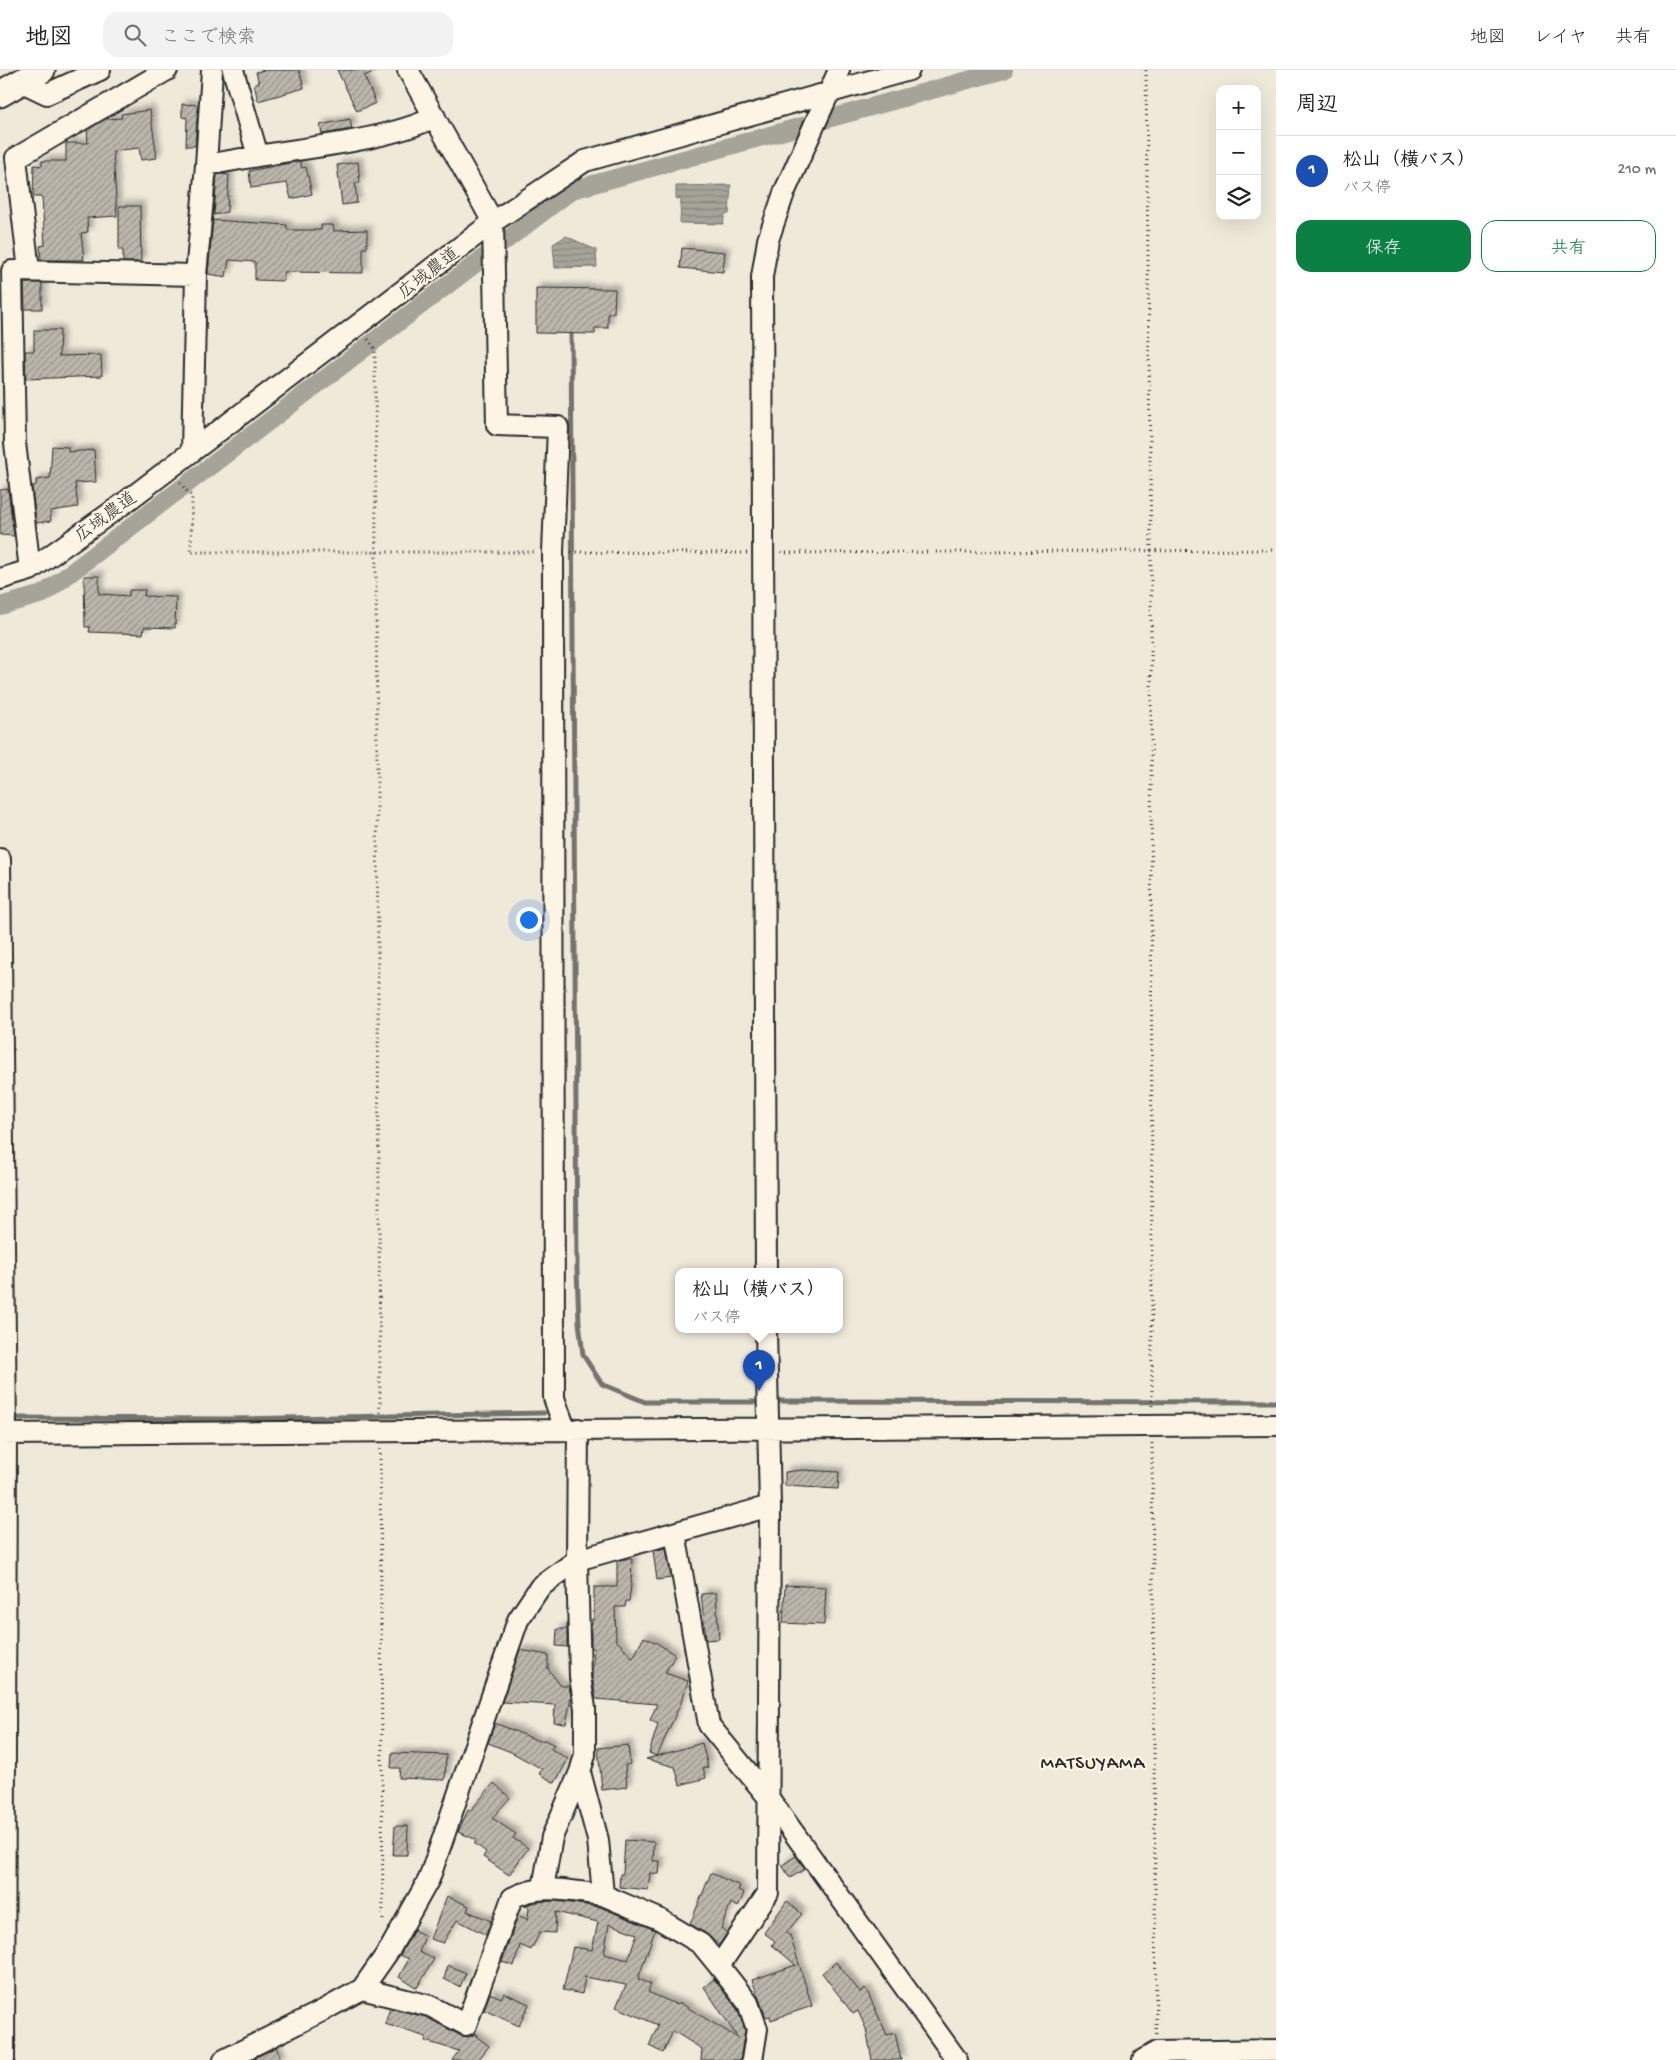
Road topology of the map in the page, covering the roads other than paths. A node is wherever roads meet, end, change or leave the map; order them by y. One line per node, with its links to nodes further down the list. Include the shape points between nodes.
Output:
1 (100, 70): 8 (street, via 47,94)
2 (167, 70): 15 (street, via 16,158)
3 (212, 70): 13 (street)
4 (233, 70): 12 (street)
5 (408, 70): 11 (street)
6 (839, 70): 9 (street)
7 (909, 70): 9 (street, 広域農道)
8 (32, 76): 10 (main road)
9 (830, 93): 14 (street, 広域農道, via 585,161); 21 (street, via 784,193 766,249 762,277)
10 (0, 94)
11 (434, 117): 12 (street, via 420,124 355,140); 14 (street)
12 (258, 156): 13 (street)
13 (206, 165): 16 (street)
14 (493, 222): 17 (street, 広域農道); 24 (street, via 497,425 558,427 553,552 554,1398)
15 (14, 271): 16 (street); 18 (street, via 15,443)
16 (196, 275): 17 (street)
17 (192, 451): 18 (street, 広域農道)
18 (30, 570): 19 (street, 広域農道)
19 (0, 579)
20 (0, 859): 26 (street)
21 (766, 1268)
22 (766, 1333): 25 (street)
23 (1276, 1425): 25 (street)
24 (571, 1429): 25 (street); 26 (street); 29 (street)
25 (766, 1430): 27 (street)
26 (3, 1434): 38 (street)
27 (770, 1506): 28 (street); 31 (street)
28 (675, 1533): 29 (street); 31 (street, via 709,1725)
29 (576, 1560): 30 (street, via 580,1677 585,1708 585,1756); 35 (street, via 540,1587 518,1620 429,1879 390,1949)
30 (580, 1772): 32 (street, via 552,1837); 33 (street, via 598,1840)
31 (768, 1797): 34 (street, via 768,1893); 41 (street)
32 (543, 1888): 33 (street); 35 (street, via 525,1891 512,1898 466,2025 430,2006)
33 (602, 1896): 34 (street, via 658,1919 701,1944)
34 (719, 1966): 40 (street, via 748,2003 757,2029)
35 (362, 1989): 39 (street)
36 (1276, 2050): 37 (street)
37 (1150, 2056)
38 (4, 2060)
39 (224, 2060)
40 (752, 2060)
41 (957, 2060)

